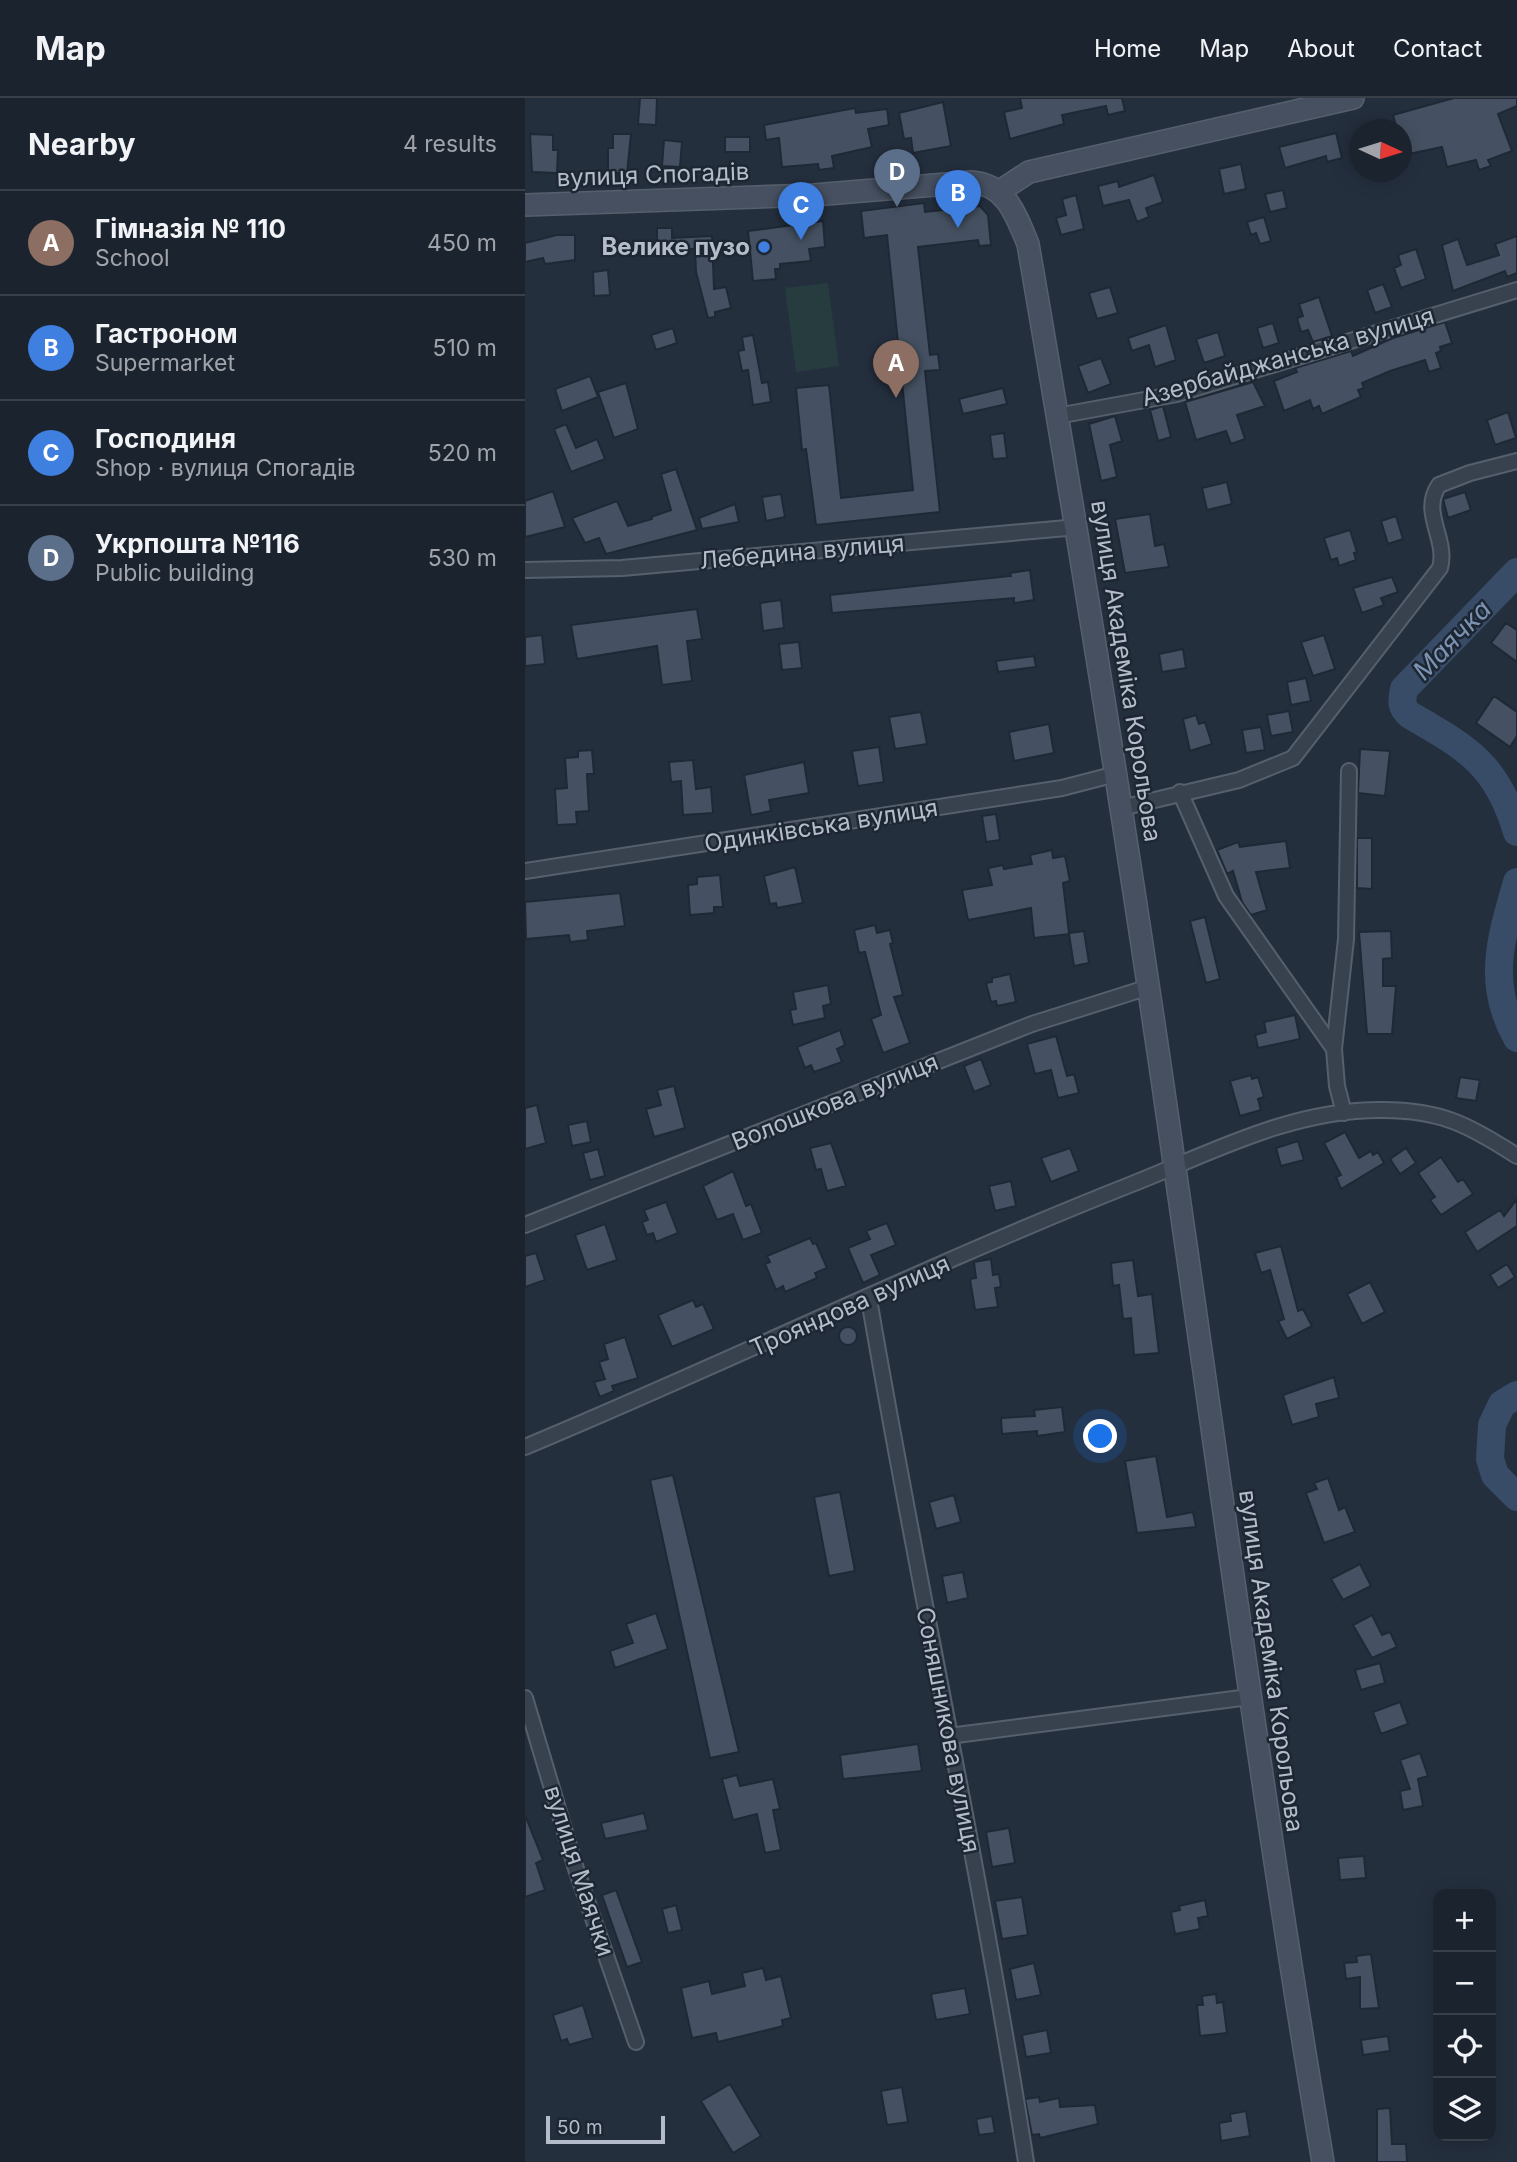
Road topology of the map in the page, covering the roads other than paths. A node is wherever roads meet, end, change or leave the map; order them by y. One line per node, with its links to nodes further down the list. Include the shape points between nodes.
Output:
1 (1353, 98): 2 (main road, via 1029,172)
2 (1000, 191): 3 (main road, вулиця Спогадів, via 987,183 971,182 814,195); 5 (main road, вулиця Академіка Корольова, via 1028,244)
3 (525, 205)
4 (1517, 290): 5 (street, Азербайджанська вулиця, via 1177,394)
5 (1058, 415): 7 (main road, вулиця Академіка Корольова)
6 (1517, 461): 11 (street, via 1439,485 1430,506 1441,544 1440,568 1293,758 1238,780)
7 (1078, 527): 8 (street, Лебедина вулиця, via 622,568); 10 (main road, вулиця Академіка Корольова)
8 (525, 570)
9 (1349, 771): 15 (street, via 1346,939)
10 (1116, 774): 12 (main road, вулиця Академіка Корольова); 13 (street, Одинківська вулиця, via 1062,788)
11 (1180, 792): 12 (street); 15 (street, via 1226,896)
12 (1121, 808): 14 (main road, вулиця Академіка Корольова)
13 (525, 871)
14 (1149, 987): 18 (main road, вулиця Академіка Корольова); 19 (street, Волошкова вулиця, via 1032,1024)
15 (1334, 1049): 16 (street)
16 (1344, 1113): 17 (street, via 1418,1112 1468,1125); 18 (street, via 1247,1134)
17 (1517, 1156)
18 (1175, 1167): 20 (street, Трояндова вулиця); 22 (main road, вулиця Академіка Корольова)
19 (525, 1225)
20 (869, 1298): 21 (street, Трояндова вулиця); 24 (street, Соняшникова вулиця)
21 (525, 1447)
22 (1248, 1697): 24 (street); 27 (main road, вулиця Академіка Корольова)
23 (525, 1698): 25 (street, вулиця Маячки, via 576,1869)
24 (949, 1737): 26 (street, Соняшникова вулиця, via 1002,2008)
25 (636, 2042)
26 (1026, 2162)
27 (1323, 2162)

